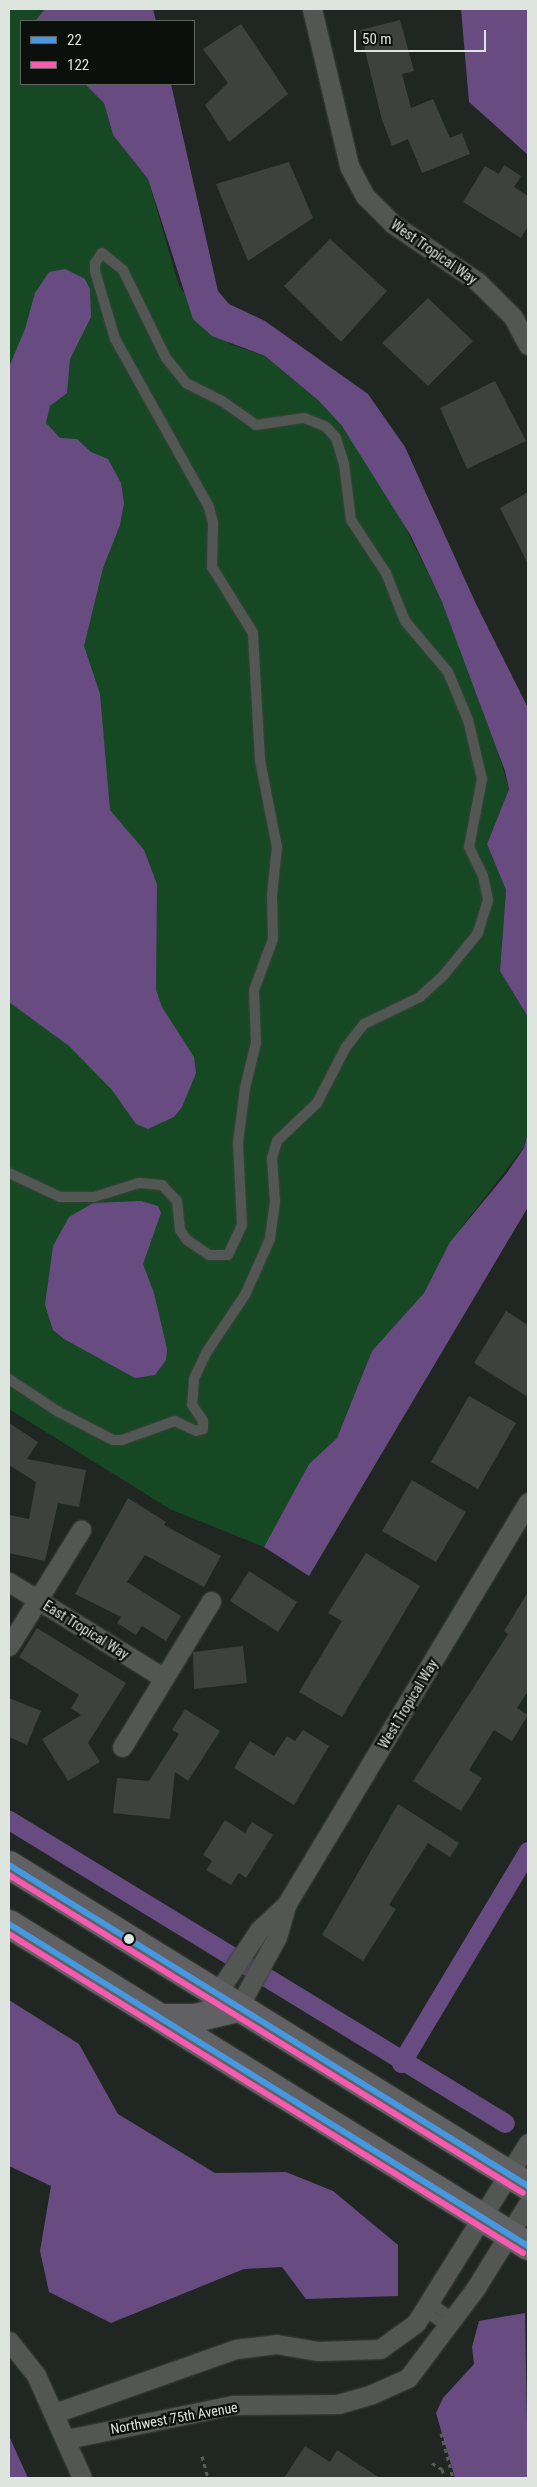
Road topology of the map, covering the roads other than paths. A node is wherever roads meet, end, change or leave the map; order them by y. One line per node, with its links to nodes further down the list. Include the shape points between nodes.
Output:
1 (312, 9): 2 (street, West Tropical Way, via 350,166 365,196 393,224 478,282 513,317)
2 (528, 345)
3 (9, 1173): 4 (lane, via 60,1197 94,1197 139,1183 162,1185 176,1201 180,1230 187,1240 210,1255 228,1254 242,1224 238,1142 245,1088 256,1043 254,990 273,939 272,895 277,847 260,760 253,633 212,567 213,523 209,507 115,339 95,271 95,263 102,253 123,270 166,358 186,383 222,401 256,425 304,418 325,426 336,438 344,464 351,520 386,573 405,621 448,672 468,720 482,779 469,847 483,876 488,900 478,933 443,976 420,997 364,1024 346,1046 317,1103 277,1141 272,1158 275,1213 270,1239 245,1295 206,1353 194,1379 192,1405 203,1421 203,1429 196,1431 175,1421 122,1440 113,1440 57,1411)
4 (9, 1379)
5 (528, 1502): 14 (street, West Tropical Way)
6 (81, 1530): 8 (street)
7 (9, 1582): 8 (street, East Tropical Way)
8 (38, 1600): 10 (street); 11 (street, East Tropical Way)
9 (211, 1601): 11 (street)
10 (9, 1646)
11 (164, 1678): 12 (street)
12 (122, 1747)
13 (9, 1865): 16 (main road)
14 (286, 1905): 16 (street, West Tropical Way, via 259,1930 234,1969); 16 (street, West Tropical Way, via 254,1981)
15 (9, 1924): 17 (main road)
16 (227, 2001): 17 (main road, via 195,2018); 19 (main road)
17 (161, 2018): 21 (main road)
18 (528, 2143): 19 (street)
19 (519, 2181): 21 (street)
20 (528, 2204): 22 (street, Northwest 75th Avenue)
21 (483, 2218): 22 (main road); 23 (street)
22 (519, 2240): 24 (street, Northwest 75th Avenue)
23 (427, 2306): 24 (lane); 26 (street, via 416,2323 380,2348 318,2351 276,2344 236,2349)
24 (450, 2323): 27 (street, Northwest 75th Avenue, via 408,2378 372,2394 338,2404 233,2405)
25 (9, 2341): 26 (street, via 36,2375)
26 (55, 2413): 27 (street)
27 (67, 2439): 28 (street)
28 (82, 2478)

